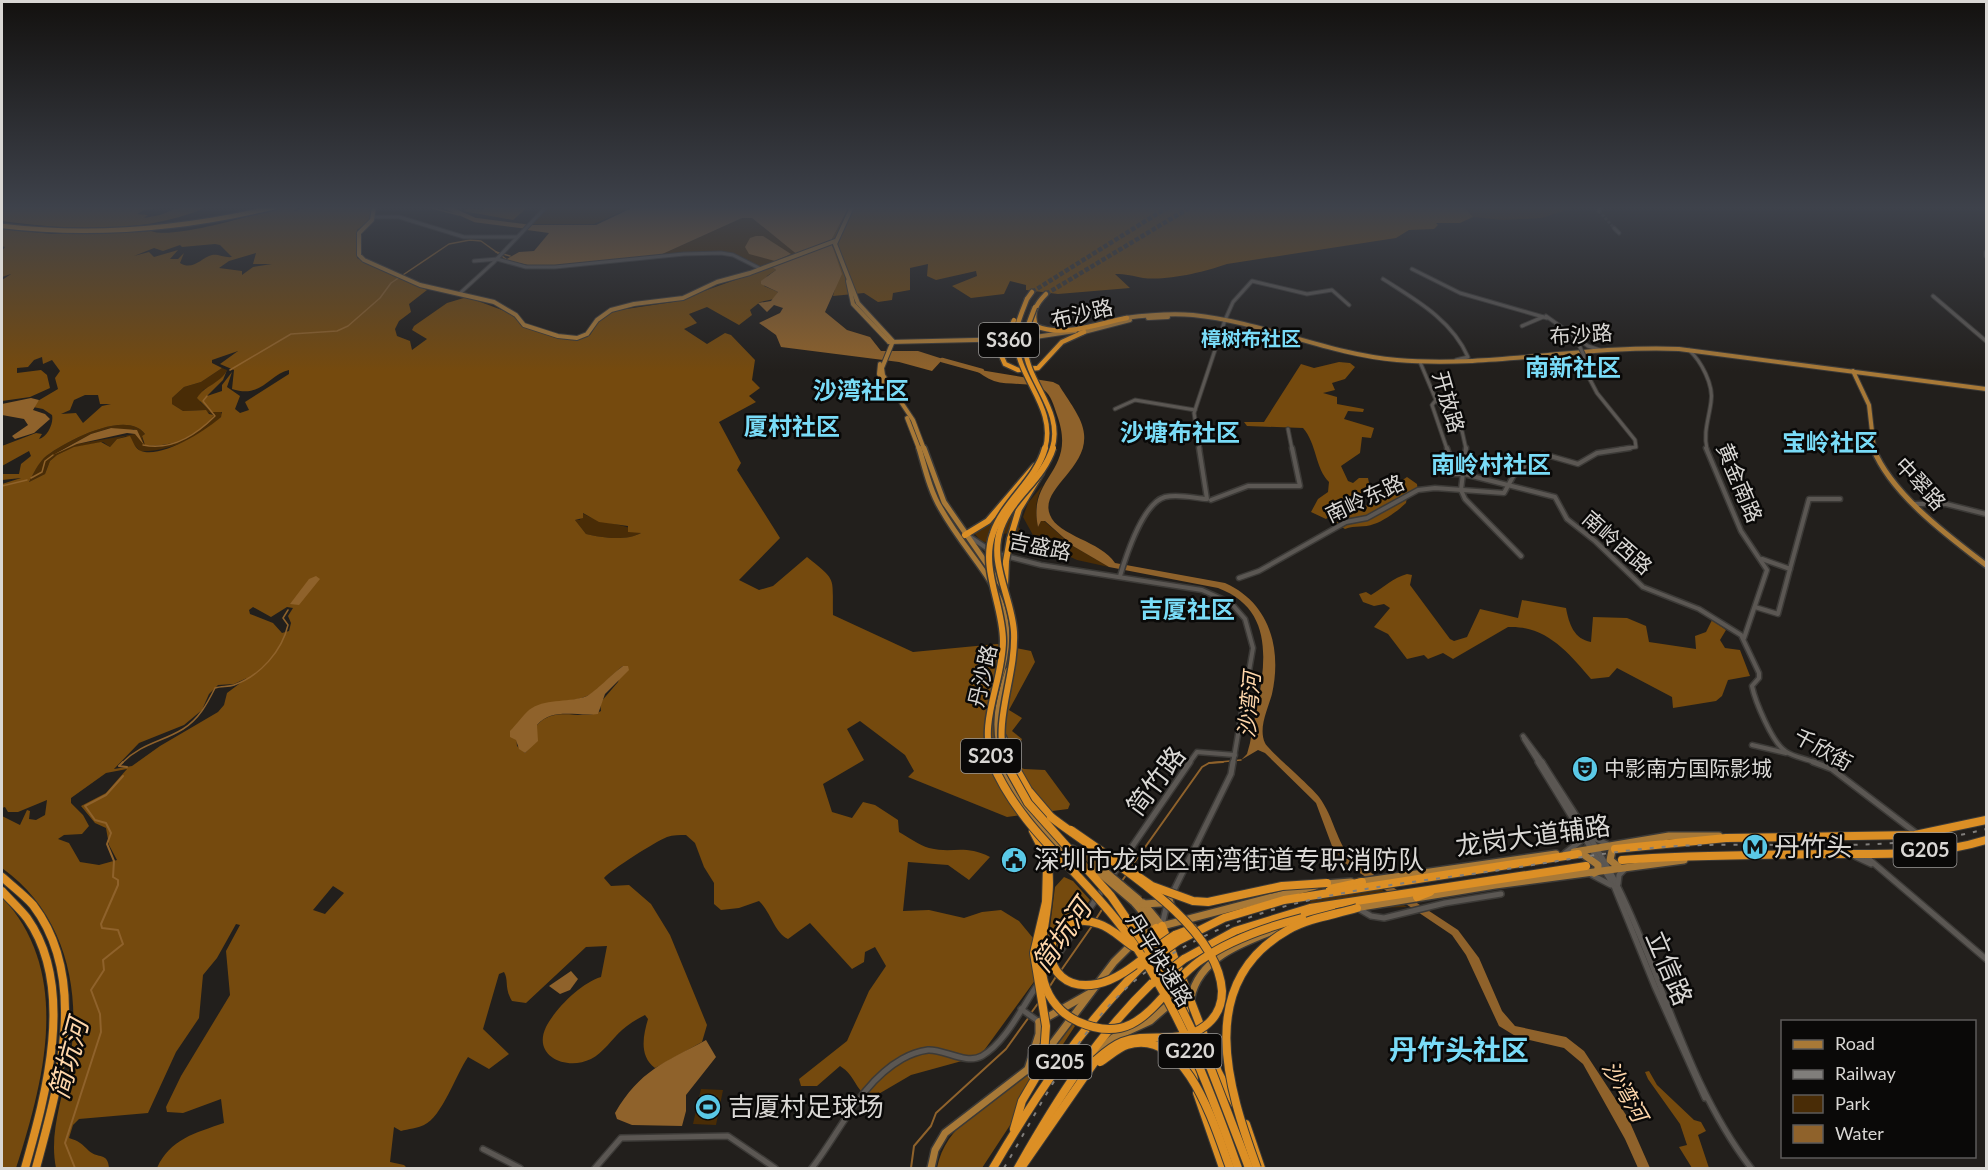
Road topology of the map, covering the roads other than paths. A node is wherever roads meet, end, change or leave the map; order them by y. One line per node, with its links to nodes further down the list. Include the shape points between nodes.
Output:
1 (367, 262): 12 (main road, via 426,286)
2 (496, 262): 12 (street)
3 (507, 262): 4 (street, via 546,267)
4 (603, 262)
5 (746, 262): 8 (street)
6 (780, 262): 8 (main road)
7 (842, 262): 26 (main road, via 858,311)
8 (763, 268): 12 (main road, via 717,282 683,298 611,310 577,338 524,325 509,308)
9 (1412, 269): 18 (street, via 1487,301)
10 (1383, 279): 32 (street, via 1432,312 1461,342 1468,357)
11 (1032, 292): 15 (highway, bridge)
12 (459, 294)
13 (1046, 294): 17 (highway, 丹平快速路 / S203)
14 (1933, 296): 25 (street)
15 (1027, 299): 23 (highway, bridge, via 1002,351 1005,364 1018,370 1038,368 1058,346); 41 (highway, bridge, via 1016,322 1015,338 1025,373 1045,415)
16 (1349, 305): 21 (street, via 1332,290 1307,294 1252,281 1233,302)
17 (1035, 307): 19 (highway, via 1034,323 1045,330 1063,331); 42 (highway, 丹平快速路 / S203, bridge, via 1025,328 1024,347 1052,414 1055,433 1053,450)
18 (1545, 317): 22 (street); 24 (street)
19 (1127, 318): 20 (main road, 布沙路 / S360, via 1158,314); 26 (main road, 布沙路 / S360, via 1028,339)
20 (1204, 318): 21 (main road, 布沙路 / S360); 23 (main road, 布沙路 / S360, via 1142,318)
21 (1224, 322): 33 (main road, 布沙路 / S360, via 1346,356); 39 (street)
22 (1522, 326)
23 (1084, 332): 27 (main road, 布沙路 / S360, via 1020,342)
24 (1577, 339): 28 (street); 34 (street, bridge, via 1588,364)
25 (1986, 341)
26 (891, 342): 27 (main road, 布沙路 / S360); 29 (main road)
27 (906, 343): 29 (main road)
28 (1589, 348): 30 (main road, 布沙路 / S360); 32 (main road, 布沙路 / S360)
29 (888, 350): 50 (main road, 丹沙路, via 879,370 881,381 910,422 936,500)
30 (1690, 351): 31 (main road, 布沙路 / S360); 35 (main road, 布沙路 / S360); 52 (street, 黄金南路, via 1700,360 1712,398 1704,438 1708,456 1741,531)
31 (1577, 355): 33 (main road, 布沙路 / S360); 34 (street)
32 (1456, 360): 33 (main road, 布沙路 / S360)
33 (1421, 363): 37 (street, 开放路)
34 (1585, 370): 44 (street, via 1597,393 1637,446 1597,453 1578,464 1543,454 1515,473)
35 (1854, 373): 36 (main road, 布沙路 / S360); 48 (main road, 中翠路, via 1871,412 1874,454)
36 (1986, 391)
37 (1436, 400): 43 (street, via 1465,434); 43 (street, 开放路, via 1432,405 1450,460 1450,474)
38 (1114, 409): 39 (street, via 1135,400)
39 (1195, 410): 46 (street, via 1194,423)
40 (1288, 429): 46 (street, via 1300,486 1248,486)
41 (1047, 442): 50 (highway, bridge, via 1033,468 988,521); 65 (highway, 丹平快速路 / S203, bridge, via 1041,461 996,520 989,552 1004,626 988,729 991,756 998,776)
42 (1043, 468): 57 (highway, bridge, via 1016,515 1006,561); 60 (highway, 丹平快速路 / S203, bridge, via 1010,509 998,542 999,565 1013,620 1014,647)
43 (1464, 474): 44 (street, 南岭西路); 45 (street)
44 (1509, 485): 45 (street, 南岭东路, via 1503,493); 59 (street, 南岭西路, via 1555,497 1567,519 1642,587 1699,609)
45 (1461, 490): 51 (street, via 1469,504); 56 (street, 南岭东路, via 1426,489 1410,493 1372,515 1346,522 1260,571)
46 (1209, 499): 55 (street, via 1160,499 1126,555)
47 (1840, 499): 54 (street, via 1809,499)
48 (1913, 504): 49 (street, via 1946,504); 53 (main road, 中翠路)
49 (1986, 514)
50 (962, 535): 55 (street, 吉盛路, via 1013,559); 57 (main road, 丹沙路); 81 (main road, 丹沙路, via 998,591 1008,626 1006,662 990,722 996,760 1044,834 1062,849)
51 (1521, 556)
52 (1761, 559): 54 (street); 58 (street, via 1767,570)
53 (1986, 565)
54 (1790, 569): 58 (street, via 1778,614)
55 (1120, 575): 63 (street, 吉盛路, via 1214,593 1242,615 1253,648)
56 (1239, 578)
57 (1007, 595): 81 (main road, 丹沙路, via 1014,642 997,709 999,750 1011,777 1050,832)
58 (1755, 607): 59 (street)
59 (1744, 638): 62 (street, 千欣街, via 1759,673 1752,686 1754,695)
60 (1000, 721): 66 (highway, bridge, via 1018,777); 132 (highway, 丹平快速路 / S203, bridge, via 1002,752 1015,783 1125,913 1174,993 1214,1076)
61 (1752, 745): 62 (street)
62 (1786, 753): 69 (street, 千欣街, via 1832,770)
63 (1235, 756): 97 (street, 吉盛路, via 1232,771); 113 (street, 简竹路, via 1197,752)
64 (1555, 786): 64 (street, via 1529,741 1523,735); 68 (street, 立信路)
65 (1021, 813): 79 (highway, bridge); 109 (highway, 丹平快速路 / S203, bridge, via 1095,892)
66 (1051, 818): 89 (highway, bridge, via 1152,886 1179,898 1208,902 1282,886); 115 (highway, bridge, via 1181,918 1209,947 1223,976 1220,1006 1197,1032 1171,1039 1125,1039)
67 (1986, 820): 69 (highway, G205)
68 (1585, 834): 71 (street); 72 (street, 立信路); 74 (street)
69 (1918, 836): 71 (highway, G205, via 1736,837)
70 (1986, 840): 73 (highway, G205, via 1955,848)
71 (1615, 846): 72 (main road, 龙岗大道辅路); 80 (main road, via 1610,860)
72 (1595, 849): 75 (main road, 龙岗大道辅路); 86 (street, 立信路)
73 (1894, 852): 77 (highway, G205); 84 (street, via 1879,857)
74 (1566, 853): 75 (main road, 龙岗大道辅路); 83 (main road, 龙岗大道辅路)
75 (1579, 853): 83 (highway); 87 (main road, via 1595,861 1598,871)
76 (1834, 854): 77 (highway, G205); 78 (highway, G205); 84 (street, via 1857,858)
77 (1862, 854): 84 (street)
78 (1734, 855): 80 (highway, G205, via 1667,856); 82 (main road, 龙岗大道辅路)
79 (1046, 856): 103 (highway, bridge, via 1052,884 1042,956 1045,983 1050,997 1071,1020 1095,1028 1107,1030 1139,1022 1201,960 1263,930); 118 (highway, bridge, via 1047,894 1034,955 1048,1032 1039,1072 1022,1101)
80 (1621, 865): 82 (main road, 龙岗大道辅路); 86 (main road, 龙岗大道辅路)
81 (1095, 866): 99 (main road, 丹沙路, bridge)
82 (1631, 867): 93 (street, via 1619,875)
83 (1477, 868): 91 (highway)
84 (1879, 868): 110 (street)
85 (1585, 870): 87 (main road, 龙岗大道辅路); 90 (highway, G205); 93 (street)
86 (1607, 871): 87 (main road, 龙岗大道辅路); 93 (street, 立信路)
87 (1594, 873)
88 (2, 877): 121 (highway, via 39,915 54,947 65,995 63,1048)
89 (1327, 883): 91 (main road); 102 (main road)
90 (1493, 883): 92 (highway, G205); 96 (main road, 龙岗大道辅路)
91 (1357, 885): 108 (highway, via 1253,908)
92 (1446, 887): 96 (highway); 98 (highway, G205)
93 (1617, 889): 135 (street, 立信路, via 1708,1102)
94 (2, 891): 120 (highway, via 33,928 52,992 52,1050)
95 (1501, 894): 101 (street, via 1384,918)
96 (1417, 897): 98 (main road, 龙岗大道辅路)
97 (1169, 899): 99 (main road); 102 (main road, via 1177,914); 106 (street, 吉盛路)
98 (1374, 902): 100 (main road, 龙岗大道辅路); 101 (street); 104 (highway, G205, via 1329,904)
99 (1140, 904): 106 (main road, 丹沙路); 106 (main road, 丹沙路); 107 (main road)
100 (1357, 908): 101 (street); 103 (main road, 龙岗大道辅路); 104 (highway); 133 (highway, bridge, via 1306,922 1276,938 1254,958 1233,995 1224,1036 1224,1059)
101 (1371, 916)
102 (1198, 917): 105 (main road)
103 (1302, 918): 112 (main road, 龙岗大道辅路, via 1223,953 1194,982)
104 (1265, 920): 117 (highway, G205, bridge, via 1211,943 1152,983 1110,1025)
105 (1180, 921): 106 (main road)
106 (1159, 927): 107 (main road, via 1155,933); 112 (highway, G220)
107 (1144, 935): 111 (main road, via 1119,956)
108 (1177, 938): 109 (highway, bridge, via 1096,985 1085,986 1056,974 1049,954 1054,935 1078,921 1098,924); 118 (highway, G205, bridge, via 1112,995 1083,1029)
109 (1136, 949): 131 (highway, 丹平快速路 / S203, bridge, via 1193,1052)
110 (1986, 959)
111 (1092, 992): 114 (main road); 116 (main road, via 1046,1053)
112 (1188, 1003): 117 (main road, via 1167,1008 1150,1021 1113,1038 1096,1052); 129 (highway, G220, via 1196,1090); 134 (highway, G220, via 1245,1121)
113 (1022, 1010): 114 (street); 125 (street, 简竹路, via 981,1057 949,1056 934,1049 896,1065 861,1096)
114 (1038, 1021): 116 (main road, via 1039,1034)
115 (1098, 1061): 128 (highway); 130 (highway, bridge, via 1131,1044 1151,1043 1168,1049 1196,1084)
116 (1027, 1071): 126 (main road, via 950,1127 937,1145)
117 (1050, 1111): 128 (highway, G205)
118 (1013, 1135): 127 (highway, G205)
119 (483, 1149): 122 (street)
120 (25, 1168)
121 (36, 1168)
122 (520, 1168)
123 (595, 1168): 124 (street, via 621,1138 728,1136)
124 (775, 1168)
125 (812, 1168)
126 (931, 1168)
127 (993, 1168)
128 (1019, 1168)
129 (1222, 1168)
130 (1230, 1168)
131 (1238, 1168)
132 (1249, 1168)
133 (1257, 1168)
134 (1262, 1168)
135 (1751, 1168)

